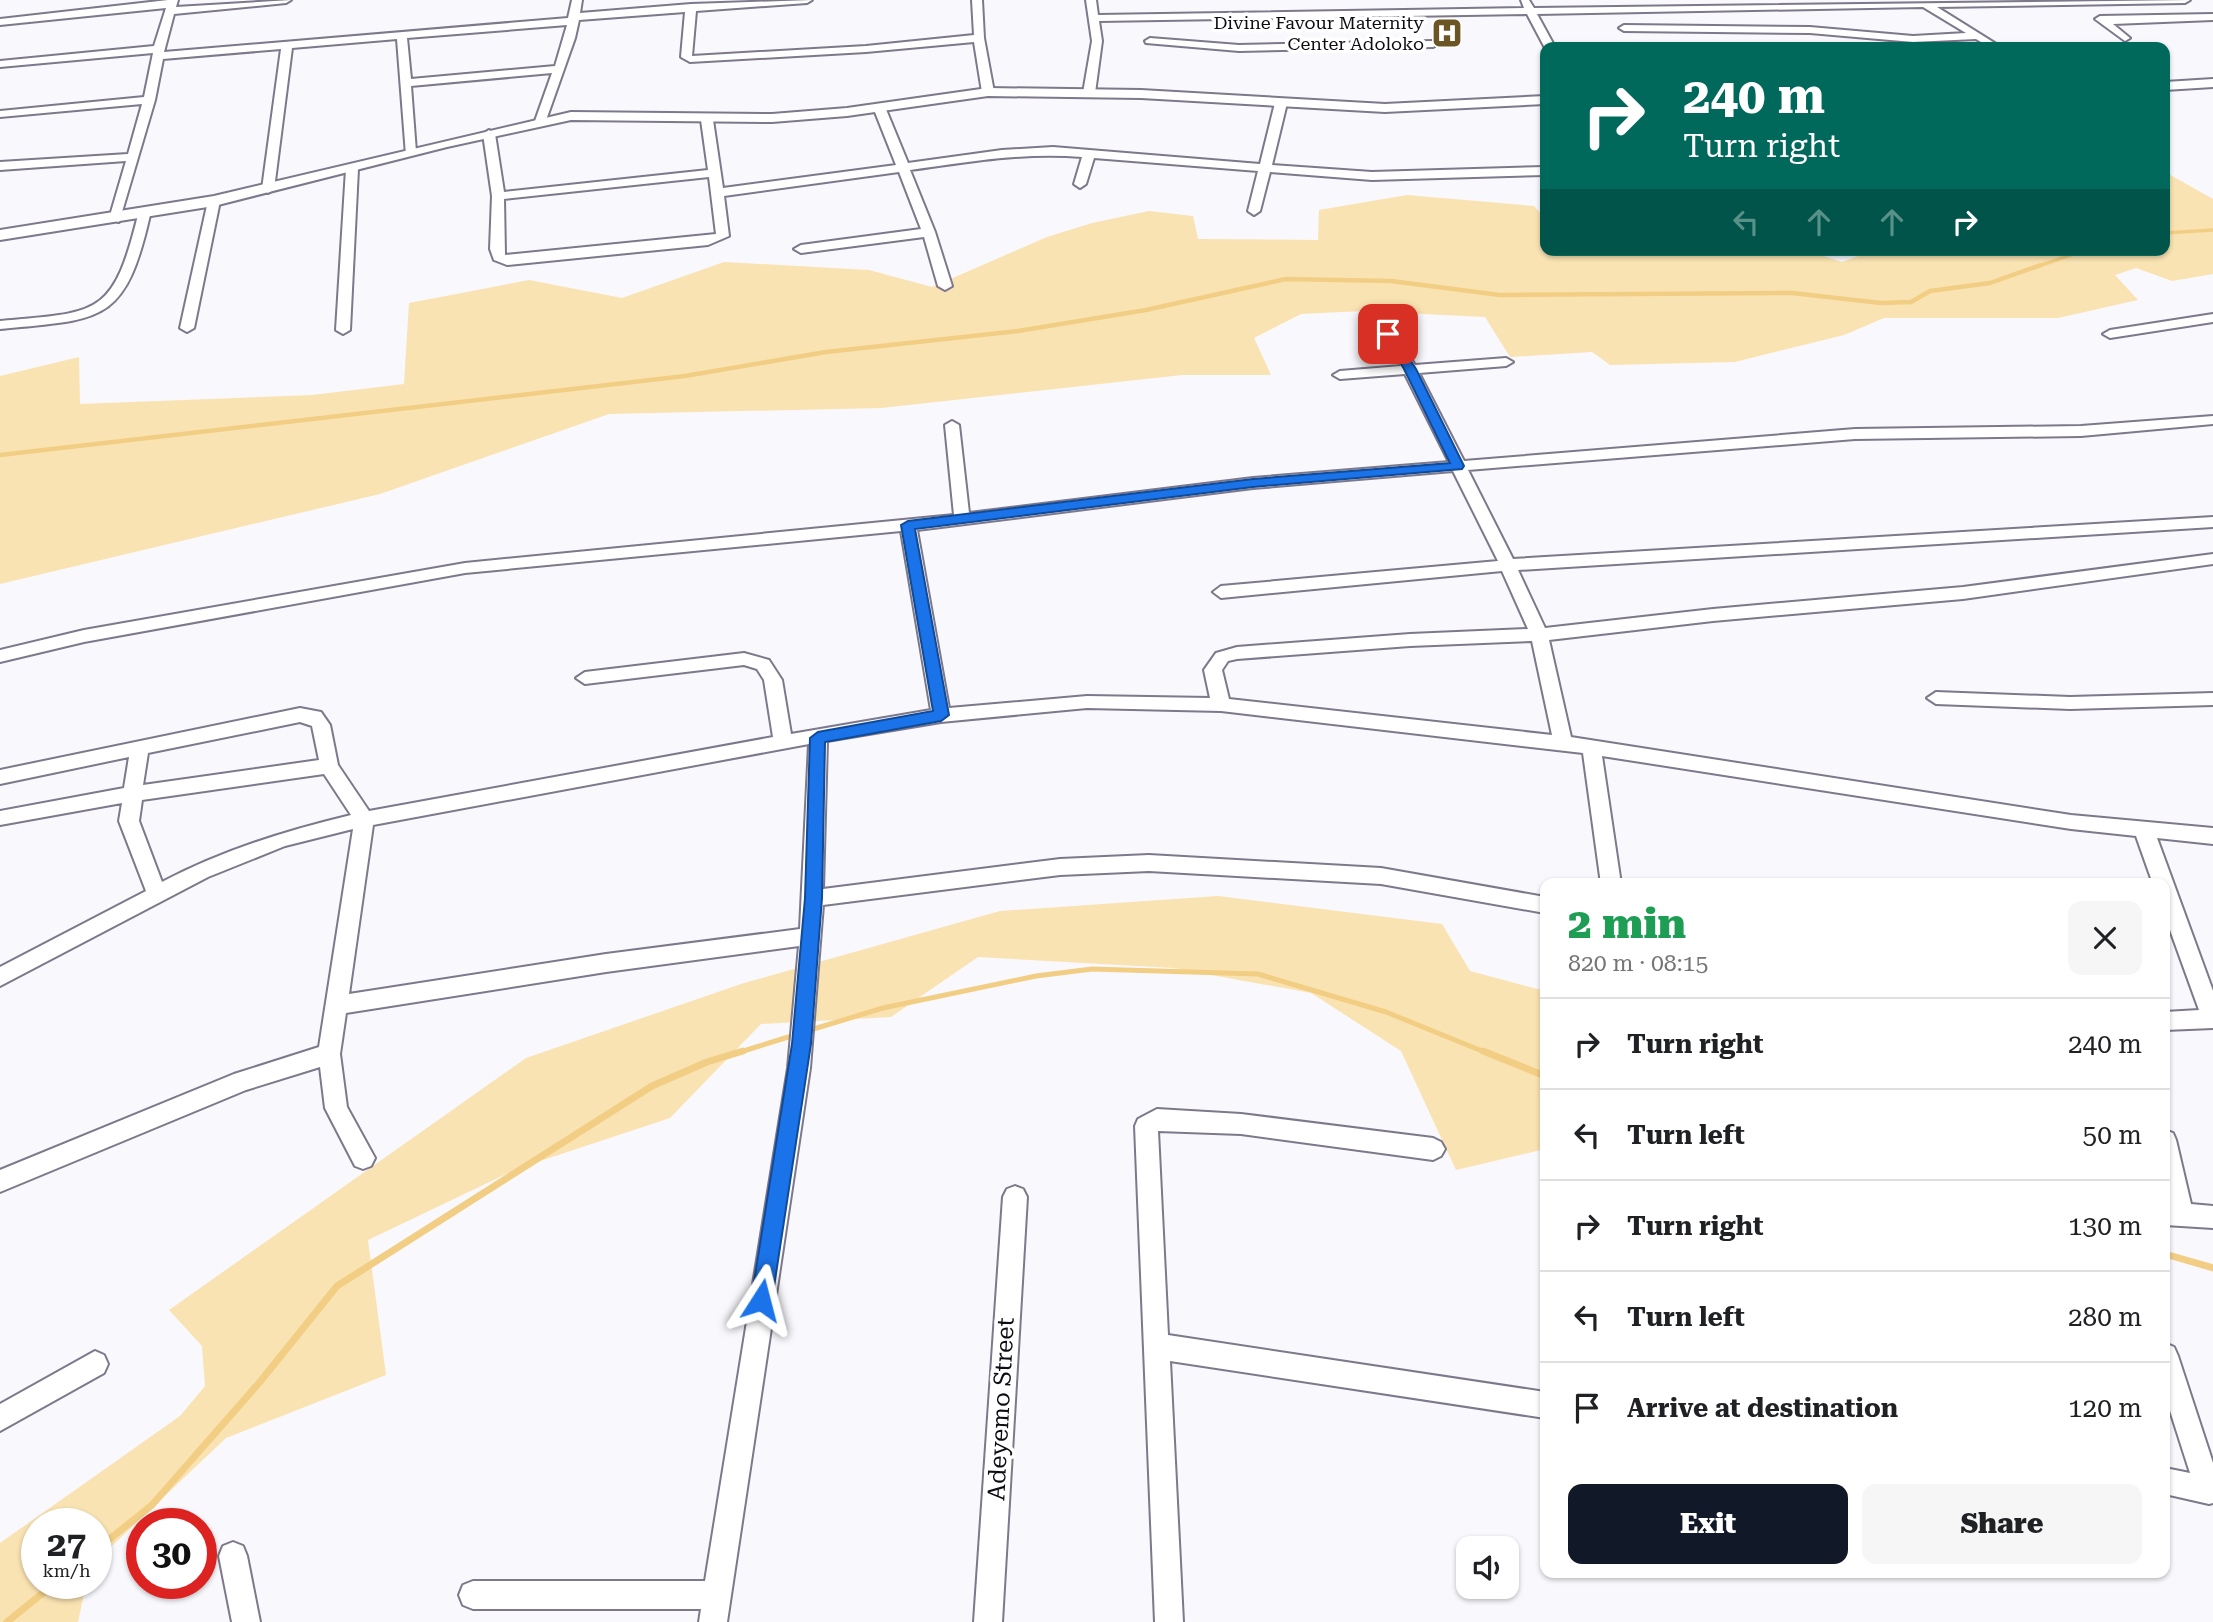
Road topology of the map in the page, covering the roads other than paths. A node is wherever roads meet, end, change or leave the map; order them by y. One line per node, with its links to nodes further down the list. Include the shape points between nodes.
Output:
1 (286, 0): 11 (street)
2 (577, 0): 17 (street)
3 (807, 0): 14 (street)
4 (977, 0): 24 (street)
5 (1091, 0): 16 (street)
6 (2185, 0): 9 (street)
7 (1982, 1): 8 (street); 12 (street)
8 (2077, 1): 9 (street); 18 (street)
9 (2090, 1)
10 (1527, 4): 12 (street); 13 (street); 27 (street)
11 (172, 5): 19 (street); 31 (street)
12 (1926, 5): 23 (street)
13 (1415, 6): 16 (street); 20 (street)
14 (691, 7): 17 (street); 24 (street, via 686,57 690,60)
15 (2213, 17): 18 (street)
16 (1093, 18): 38 (street, via 1097,41)
17 (574, 19): 22 (street); 33 (street)
18 (2102, 21): 25 (street)
19 (0, 22)
20 (1422, 22)
21 (1624, 29): 23 (street, via 1810,30 1913,39)
22 (402, 36): 30 (street); 34 (street)
23 (1979, 36): 28 (street)
24 (979, 38): 37 (street)
25 (2125, 38)
26 (1150, 41): 29 (street, via 1250,49)
27 (1547, 42)
28 (1988, 42)
29 (1432, 44)
30 (287, 45): 31 (street); 57 (street)
31 (158, 52): 32 (street); 39 (street)
32 (0, 64)
33 (557, 69): 34 (street); 45 (street)
34 (405, 83): 47 (street)
35 (2213, 83): 36 (street)
36 (2170, 86)
37 (988, 92): 38 (street); 42 (street)
38 (1089, 93): 41 (street)
39 (149, 100): 43 (street); 49 (street)
40 (1540, 100): 41 (street, via 1385,108)
41 (1281, 103): 51 (street)
42 (879, 107): 44 (street); 52 (street)
43 (0, 114)
44 (707, 120): 45 (street, via 618,115); 55 (street)
45 (541, 121): 46 (street)
46 (489, 134): 47 (street); 59 (street)
47 (410, 152): 53 (street)
48 (1090, 153): 51 (street); 52 (street, via 1002,154); 56 (street)
49 (132, 157): 50 (street); 63 (street)
50 (0, 166)
51 (1264, 167): 54 (street, via 1411,176); 61 (street)
52 (905, 168): 58 (street); 64 (street)
53 (352, 169): 57 (street); 71 (street)
54 (1540, 171)
55 (713, 173): 58 (street); 59 (street)
56 (1080, 184)
57 (268, 189): 60 (street)
58 (716, 193): 59 (street, via 725,228 723,236 709,241 507,261 499,257 497,249)
59 (498, 196)
60 (214, 201): 62 (street); 70 (street)
61 (1254, 211)
62 (144, 215): 63 (street); 69 (street, via 135,254 111,300 85,312)
63 (115, 219): 65 (street)
64 (929, 232): 66 (street); 67 (street)
65 (0, 235)
66 (801, 249)
67 (945, 286)
68 (2213, 318): 73 (street)
69 (0, 325)
70 (187, 328)
71 (342, 330)
72 (1388, 334): 75 (street)
73 (2110, 334)
74 (1506, 362): 75 (street)
75 (1410, 369): 76 (street); 79 (street)
76 (1340, 375)
77 (2213, 420): 79 (street, via 2081,431 1855,434)
78 (952, 425): 80 (street)
79 (1458, 466): 80 (street, via 1253,483); 84 (street)
80 (962, 519): 82 (street)
81 (2213, 522): 84 (street)
82 (908, 525): 87 (street, via 451,570 85,636); 92 (street)
83 (2213, 559): 86 (street, via 1963,593)
84 (1508, 565): 85 (street); 86 (street)
85 (1221, 592)
86 (1539, 635): 91 (street, via 1237,653 1222,657 1213,670); 95 (street)
87 (0, 656)
88 (585, 678): 94 (street, via 744,659 763,664 773,680)
89 (1936, 698): 90 (street, via 2070,702)
90 (2213, 699)
91 (1221, 705): 92 (street, via 1087,702); 95 (street)
92 (941, 715): 93 (street)
93 (818, 738): 94 (street); 108 (street)
94 (783, 743): 102 (street)
95 (1563, 743): 97 (street)
96 (139, 748): 98 (street, via 300,715 315,717 321,724); 99 (street); 100 (street)
97 (1592, 748): 103 (street); 105 (street)
98 (329, 766): 100 (street); 102 (street)
99 (0, 777)
100 (131, 794): 101 (street); 107 (street, via 132,832)
101 (0, 818)
102 (364, 819): 107 (street, via 237,855); 113 (street)
103 (2144, 830): 104 (street); 106 (street)
104 (2213, 836)
105 (1610, 878)
106 (2161, 878)
107 (157, 894): 112 (street)
108 (813, 898): 110 (street, via 1060,867 1149,863 1381,876); 111 (street)
109 (2170, 902): 114 (street)
110 (1540, 904)
111 (810, 936): 113 (street); 133 (street, via 802,1044)
112 (0, 977)
113 (337, 1005): 116 (street)
114 (2212, 1018): 115 (street)
115 (2170, 1021)
116 (329, 1054): 118 (street, via 336,1108); 119 (street, via 229,1086)
117 (1433, 1149): 124 (street, via 1241,1124 1151,1122 1146,1126)
118 (363, 1158)
119 (0, 1181)
120 (2170, 1187): 122 (street)
121 (1015, 1196): 135 (street, Adeyemo Street)
122 (2173, 1215): 123 (street)
123 (2213, 1217)
124 (1157, 1346): 127 (street); 136 (street)
125 (95, 1364): 128 (street)
126 (2170, 1371): 130 (street)
127 (1540, 1404)
128 (0, 1418)
129 (2170, 1482): 130 (street)
130 (2212, 1495)
131 (233, 1556): 134 (street)
132 (473, 1595): 133 (street)
133 (715, 1609)
134 (246, 1622)
135 (988, 1622)
136 (1169, 1622)

